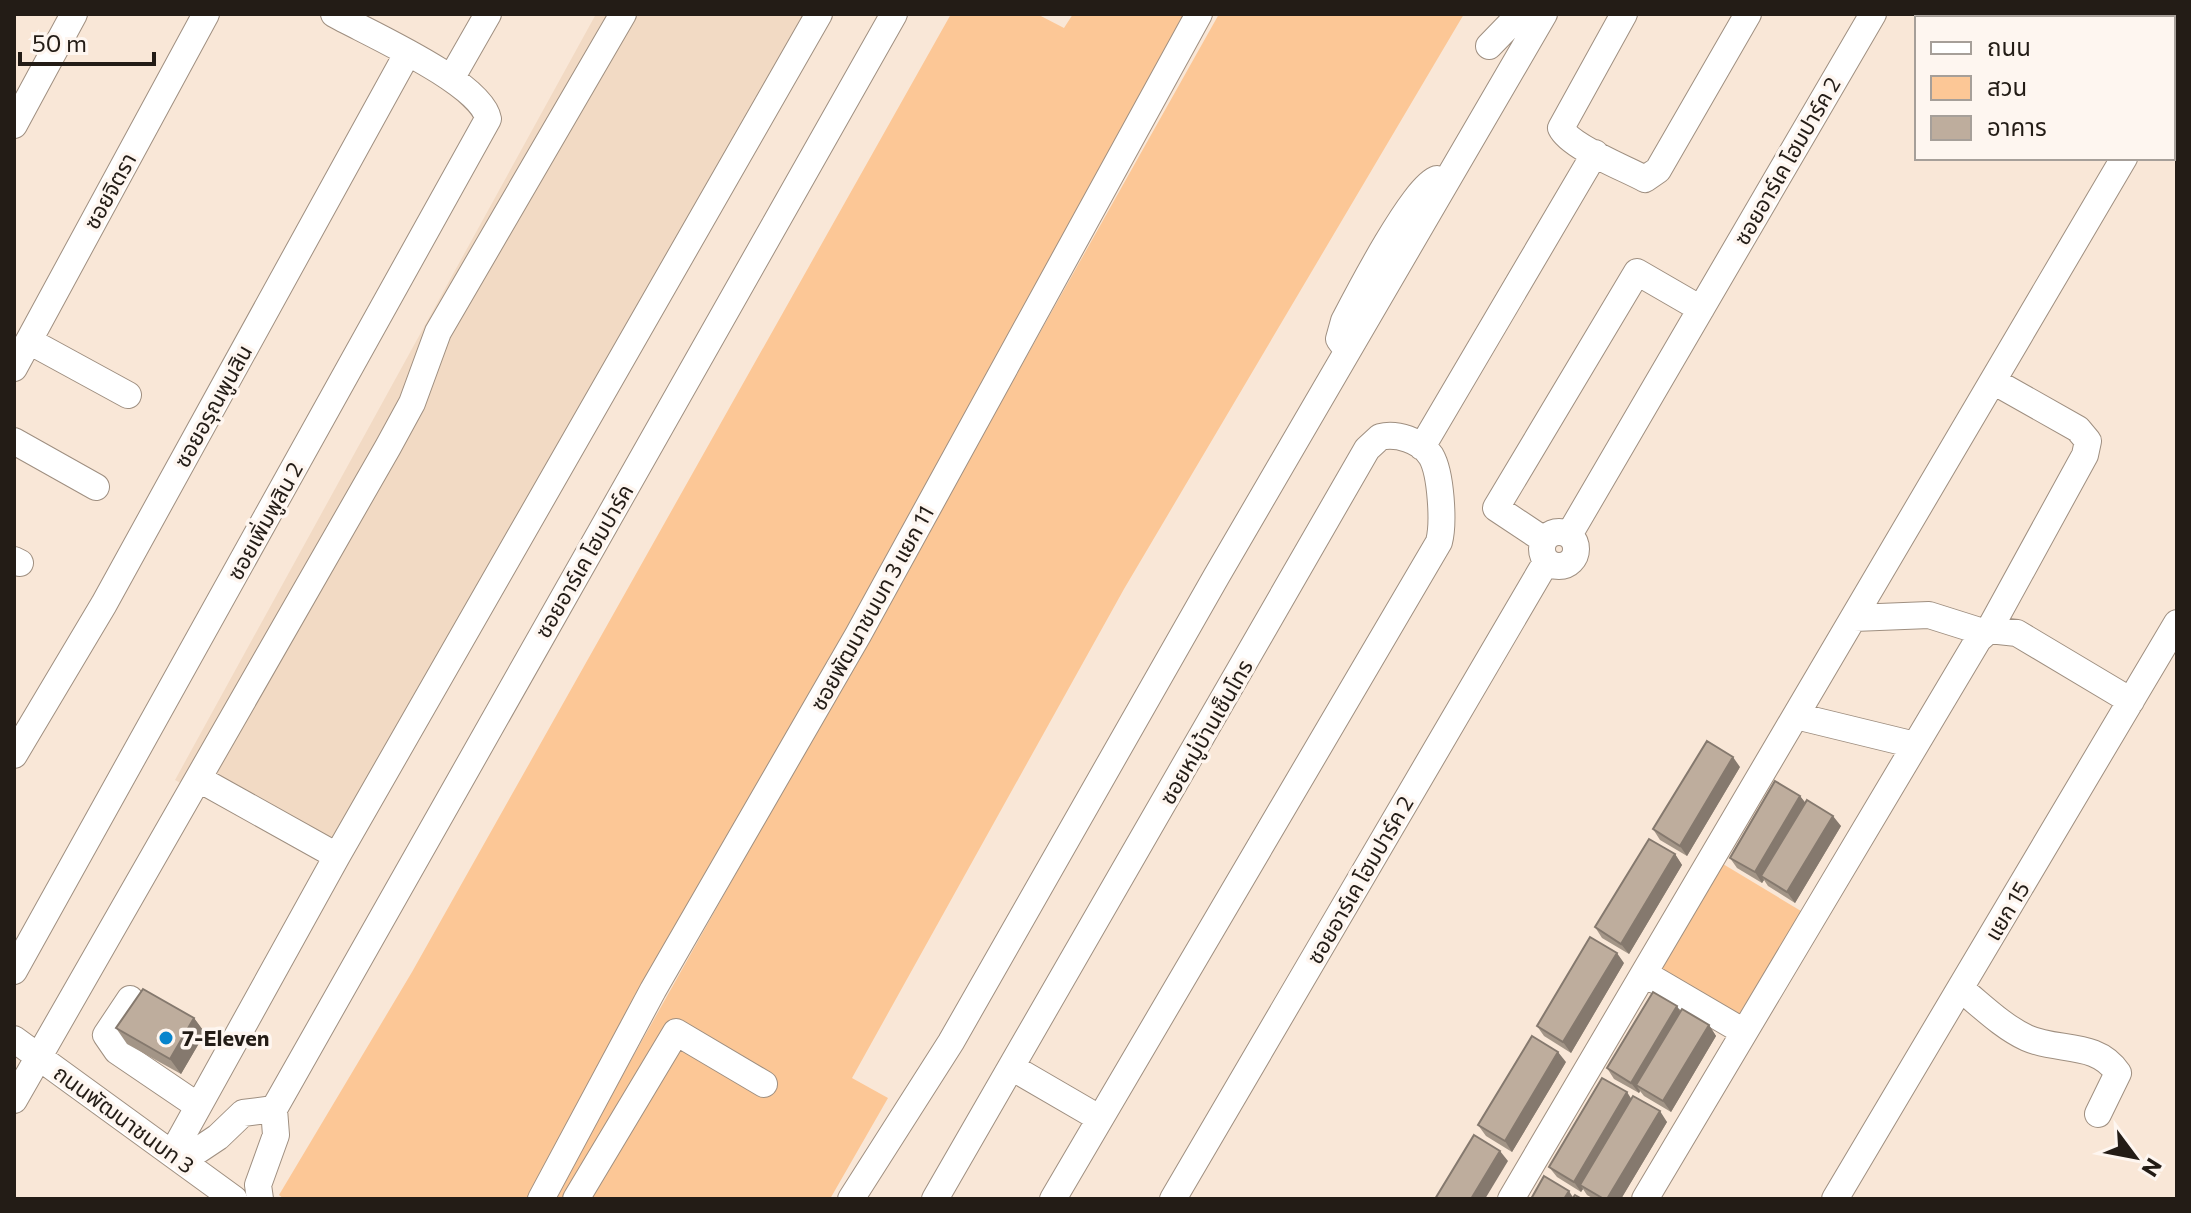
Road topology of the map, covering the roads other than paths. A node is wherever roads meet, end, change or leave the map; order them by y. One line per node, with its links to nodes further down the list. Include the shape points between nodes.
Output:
1 (74, 14): 17 (street)
2 (206, 14): 21 (street, ซอยจิตรา)
3 (334, 14): 15 (street, ซอยเพิ่มพูสิน 2)
4 (488, 14): 16 (street)
5 (623, 14): 36 (street, via 438,332 412,403)
6 (819, 14): 37 (street)
7 (894, 14): 49 (street, ซอยอาร์เค โฮมปาร์ค)
8 (1199, 14): 55 (street, ซอยพัฒนาชนบท 3 แยก 11)
9 (1520, 14): 14 (street)
10 (1544, 14): 57 (street, via 951,1042)
11 (1624, 14): 18 (street, via 1562,120 1564,134)
12 (1748, 14): 18 (street, via 1653,176 1645,179)
13 (1873, 14): 20 (street, ซอยอาร์เค โฮมปาร์ค 2)
14 (1489, 46)
15 (407, 54): 16 (street, ซอยเพิ่มพูสิน 2); 35 (street, ซอยอรุณพูนสิน, via 104,604)
16 (452, 77): 38 (street, ซอยเพิ่มพูสิน 2, via 486,108 483,130)
17 (14, 125)
18 (1595, 153): 26 (street)
19 (2123, 160): 23 (street)
20 (1701, 309): 28 (street, ซอยอาร์เค โฮมปาร์ค 2); 28 (street, via 1637,272 1496,508)
21 (29, 341): 22 (street, ซอยจิตรา); 24 (street)
22 (14, 368)
23 (1993, 381): 29 (street); 31 (street, via 2078,429 2088,441)
24 (128, 395)
25 (14, 441): 27 (street)
26 (1422, 447): 45 (street, ซอยหมู่บ้านเซ็นโทร, via 1391,435 1367,449); 51 (street, via 1432,457 1441,506 1439,542)
27 (96, 487)
28 (1553, 546): 60 (street, ซอยอาร์เค โฮมปาร์ค 2)
29 (1854, 618): 31 (street, via 1929,615); 33 (street)
30 (2177, 623): 32 (street, แยก 15)
31 (1988, 631): 32 (street, via 2017,633); 34 (street)
32 (2131, 701): 40 (street, แยก 15)
33 (1796, 716): 34 (street); 39 (street)
34 (1915, 745): 42 (street)
35 (14, 755)
36 (199, 779): 37 (street); 44 (street)
37 (337, 856): 48 (street)
38 (14, 971)
39 (1645, 974): 42 (street); 61 (street)
40 (1961, 989): 50 (street, via 2024,1037 2096,1052 2112,1064 2118,1073); 63 (street, แยก 15)
41 (130, 999): 48 (street, via 106,1035 111,1043)
42 (1744, 1032): 62 (street)
43 (14, 1039): 44 (street, ถนนพัฒนาชนบท 3)
44 (41, 1058): 47 (street); 52 (street, ถนนพัฒนาชนบท 3)
45 (1013, 1068): 51 (street); 58 (street, ซอยหมู่บ้านเซ็นโทร)
46 (764, 1084): 56 (street, via 676,1032)
47 (14, 1100)
48 (198, 1106): 52 (street)
49 (274, 1109): 52 (street, via 243,1113 218,1137); 54 (street, ซอยอาร์เค โฮมปาร์ค, via 276,1135 258,1185)
50 (2098, 1114)
51 (1099, 1118): 59 (street)
52 (177, 1158): 53 (street, ถนนพัฒนาชนบท 3)
53 (222, 1196)
54 (260, 1199)
55 (541, 1199)
56 (576, 1199)
57 (851, 1199)
58 (935, 1199)
59 (1053, 1199)
60 (1173, 1199)
61 (1511, 1199)
62 (1645, 1199)
63 (1835, 1199)

